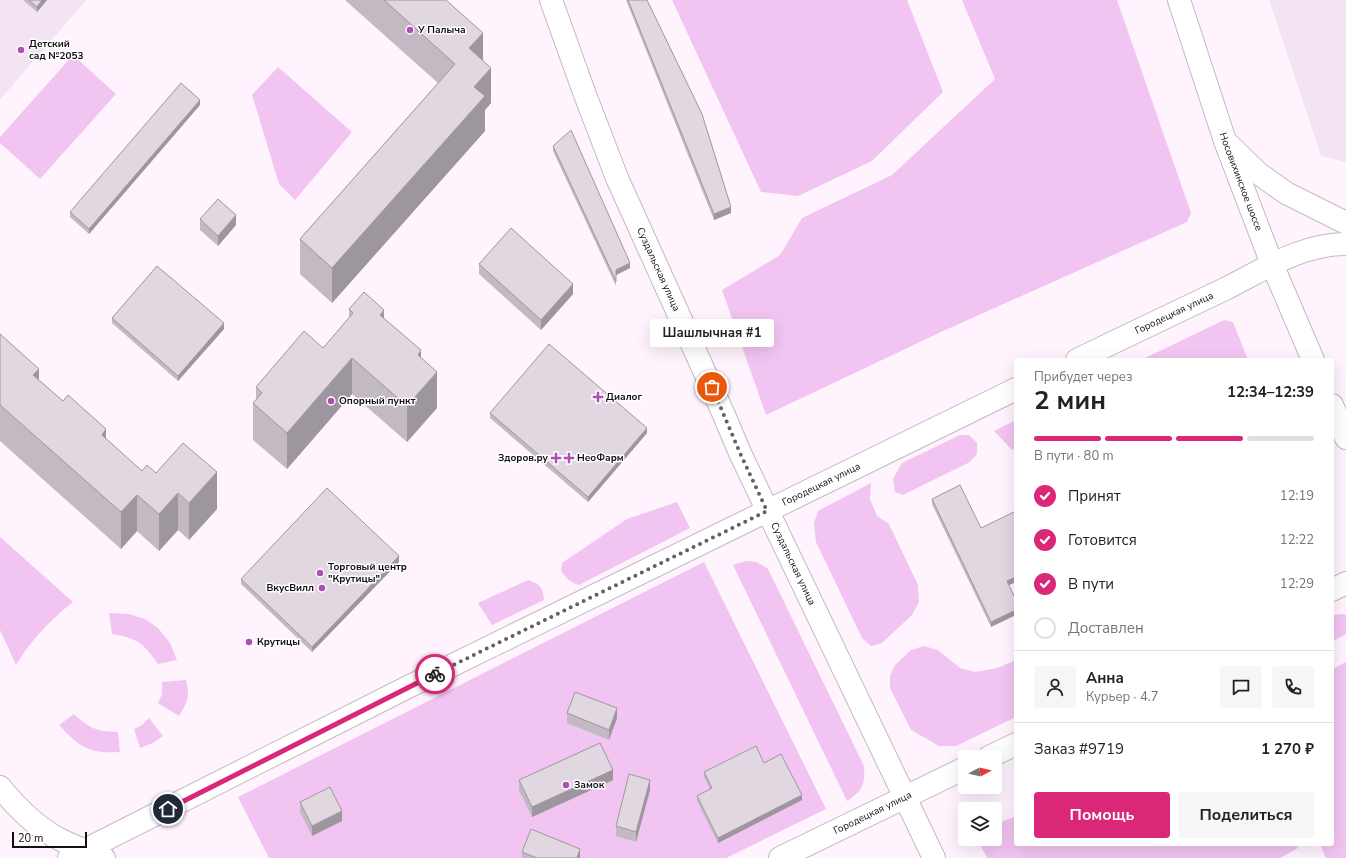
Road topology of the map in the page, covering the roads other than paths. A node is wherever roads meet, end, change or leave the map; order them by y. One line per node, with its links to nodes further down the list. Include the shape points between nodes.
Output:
1 (551, 0): 12 (street, Суздальская улица, via 617,178)
2 (1179, 0): 3 (street, Носовихинское шоссе)
3 (1225, 141): 4 (street, via 1258,173 1286,193); 6 (street, Носовихинское шоссе)
4 (1346, 222)
5 (1346, 244): 6 (street, Городецкая улица, via 1324,246)
6 (1272, 264): 7 (street, Городецкая улица); 8 (street, Носовихинское шоссе)
7 (1081, 358)
8 (1312, 358)
9 (1014, 390): 12 (street, Городецкая улица)
10 (1334, 410): 11 (street)
11 (1346, 438)
12 (767, 511): 19 (street, Суздальская улица); 20 (street, Городецкая улица, via 408,687)
13 (1346, 583): 14 (street)
14 (1334, 589)
15 (1014, 745): 16 (street)
16 (1002, 750)
17 (958, 772): 19 (street, Городецкая улица)
18 (0, 787): 20 (street, via 19,809 39,826)
19 (905, 798): 21 (street, Городецкая улица); 22 (street, Суздальская улица)
20 (86, 855)
21 (780, 858)
22 (934, 858)

